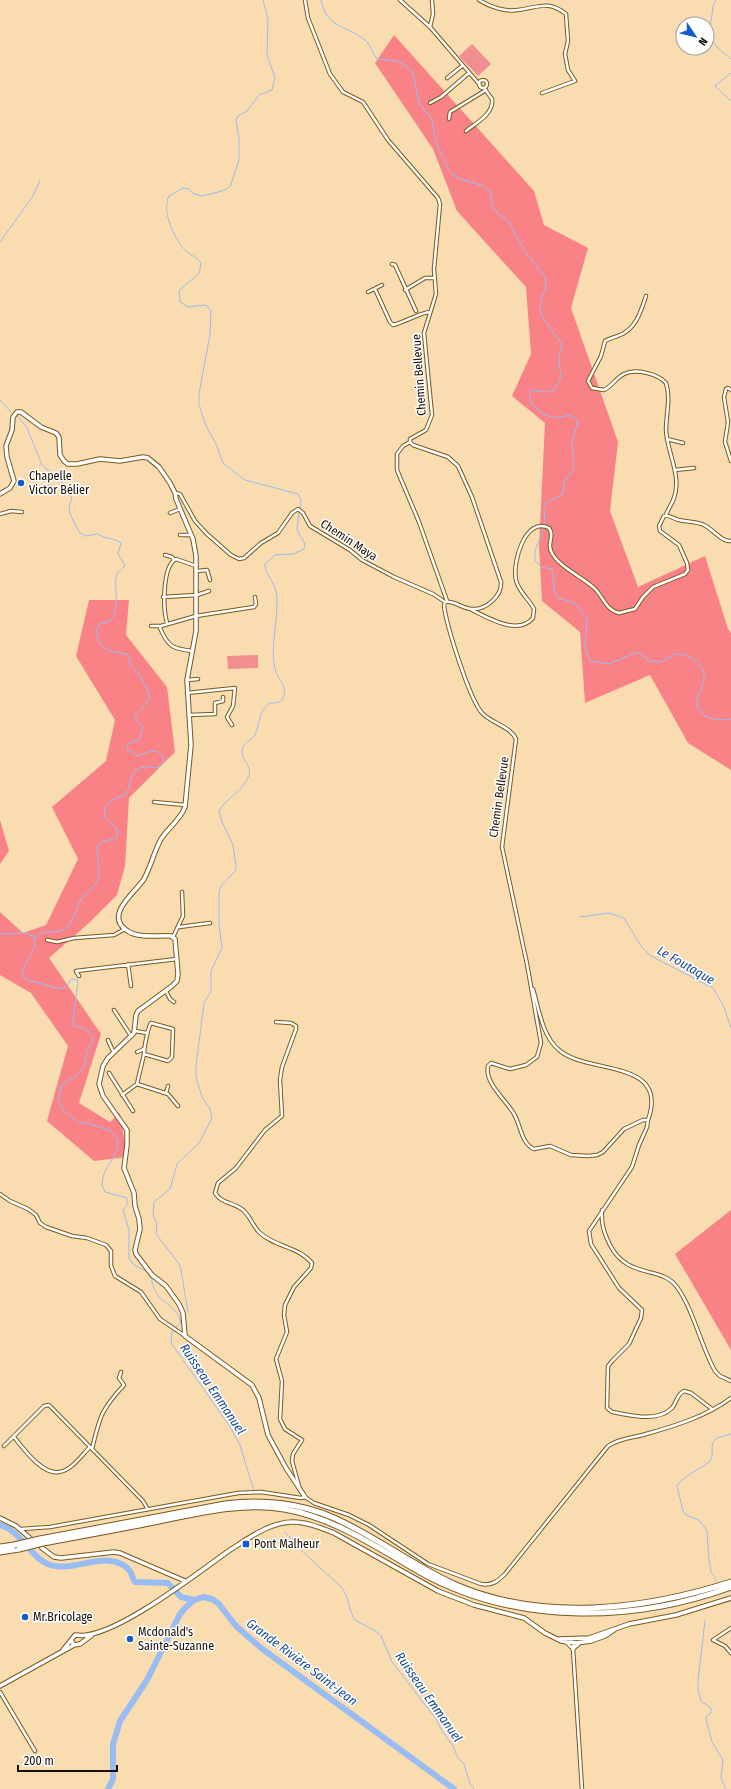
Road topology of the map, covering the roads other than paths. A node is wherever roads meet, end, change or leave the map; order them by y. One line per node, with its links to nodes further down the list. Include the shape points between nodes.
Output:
1 (305, 0): 18 (street, Chemin Bellevue, via 308,18 322,57 339,87 343,92 363,102 388,140 438,198 440,208)
2 (400, 0): 5 (street)
3 (432, 0): 5 (street, via 434,14)
4 (479, 0): 13 (street, via 496,8 512,11 551,2 566,14 568,41 565,54 568,70 575,80)
5 (430, 27): 6 (street)
6 (462, 66): 7 (street); 9 (street)
7 (469, 73): 8 (street); 14 (street)
8 (472, 76): 10 (street); 11 (street)
9 (447, 78)
10 (483, 80): 11 (street); 12 (street, via 487,83)
11 (480, 85): 12 (street)
12 (485, 89): 15 (street, via 450,112); 16 (street, via 493,101 490,110)
13 (542, 93)
14 (430, 103)
15 (449, 119)
16 (466, 131)
17 (392, 264): 21 (street, via 395,265)
18 (434, 278): 21 (street, via 425,278); 25 (street, Chemin Bellevue, via 436,294)
19 (382, 285): 20 (street)
20 (375, 289): 22 (street); 25 (street, via 393,325)
21 (405, 290): 24 (street)
22 (368, 292)
23 (646, 296): 27 (street, via 641,313 632,326 621,335 605,340 588,381 592,388 600,390 607,388 628,372 645,372 663,380 667,388)
24 (416, 312)
25 (430, 312): 28 (street, Chemin Bellevue, via 424,333 432,415 426,430 410,439)
26 (731, 390): 30 (street, via 726,389 724,397 728,422 725,444)
27 (667, 439): 29 (street); 32 (street)
28 (410, 442): 51 (street, Chemin Bellevue, via 397,454 397,470 419,522); 52 (street, via 453,460 472,497 502,585 493,600 480,608)
29 (683, 443)
30 (731, 461)
31 (694, 468): 32 (street)
32 (675, 470): 39 (street, via 674,497)
33 (176, 493): 34 (street, via 159,467 148,458 120,461 100,458 68,464 60,455 59,437 56,433 19,412 16,413 6,446 14,480 10,488); 35 (street); 51 (street, Chemin Maya, via 180,494 201,528 237,559 244,558 278,533 292,512 300,510 310,526 362,560)
34 (0, 494)
35 (180, 509): 37 (street); 41 (street)
36 (22, 512): 38 (street)
37 (170, 513)
38 (0, 514)
39 (666, 515): 42 (street, via 701,524 722,539); 52 (street, via 660,521 660,531 679,545 688,570 685,574 653,587 634,610 621,613 612,610 594,587 555,557 550,548 552,531 545,526 534,527 526,534 516,568 516,582 534,609 533,618 525,624 514,626)
40 (180, 535): 41 (street)
41 (191, 535): 45 (street)
42 (731, 541)
43 (165, 555): 44 (street)
44 (174, 560): 45 (street); 49 (street)
45 (197, 569): 46 (street, via 208,570); 48 (street)
46 (210, 580)
47 (209, 591): 48 (street)
48 (197, 595): 49 (street); 53 (street)
49 (163, 597): 54 (street)
50 (255, 597): 53 (street, via 254,608)
51 (446, 602): 52 (street); 74 (street, Chemin Bellevue, via 445,610 473,699 485,716 510,732 516,739 502,847)
52 (471, 609)
53 (196, 616): 54 (street); 57 (street)
54 (167, 623): 56 (street)
55 (151, 626): 56 (street)
56 (161, 626): 57 (street, via 169,644 178,649)
57 (193, 651): 59 (street)
58 (198, 679): 59 (street)
59 (187, 680): 60 (street)
60 (187, 693): 62 (street); 63 (street, via 235,688 233,706 227,717)
61 (223, 697): 62 (street, via 223,701 215,703 215,714)
62 (188, 715): 65 (street, via 191,745)
63 (232, 725)
64 (154, 802): 65 (street)
65 (185, 805): 69 (street, via 182,813 161,840 144,879 121,906 120,923)
66 (182, 892): 68 (street, via 183,916)
67 (210, 923): 68 (street)
68 (179, 927): 70 (street)
69 (125, 929): 70 (street, via 139,934); 71 (street, via 114,935 57,942)
70 (173, 937): 72 (street, via 176,941)
71 (47, 940)
72 (178, 959): 73 (street); 77 (street, via 177,981)
73 (128, 964): 75 (street, via 76,971); 76 (street)
74 (529, 975): 98 (street, via 544,1028 553,1045 570,1057 641,1079 648,1086 650,1093); 98 (street, Chemin Bellevue, via 540,1037 538,1053 534,1060 521,1067 506,1068 493,1063 488,1068 495,1090 514,1114 526,1143 534,1149 550,1146 571,1154 593,1156 603,1152 624,1129)
75 (79, 976)
76 (131, 986)
77 (166, 991): 78 (street); 83 (street, via 138,1011)
78 (174, 1002)
79 (114, 1010): 85 (street)
80 (150, 1020): 82 (street)
81 (276, 1022): 109 (street, via 296,1026 282,1067 282,1116 265,1130 236,1168 218,1183 215,1193 225,1203 236,1205 244,1211 259,1232 294,1249 312,1262 310,1270 294,1287 285,1306 284,1315 288,1332 276,1358 282,1381 280,1419 285,1430 302,1440 293,1454 292,1461)
82 (150, 1024): 84 (street); 90 (street, via 173,1029 172,1057 167,1061)
83 (135, 1031): 84 (street); 85 (street)
84 (147, 1033): 87 (street, via 148,1039)
85 (131, 1037): 88 (street)
86 (108, 1040): 88 (street)
87 (144, 1049): 89 (street); 90 (street)
88 (113, 1052): 101 (street, via 103,1066 99,1084 103,1096 127,1130 124,1168 134,1193 140,1229 135,1250 152,1275 166,1286 179,1304 183,1313)
89 (137, 1052)
90 (144, 1054): 92 (street)
91 (109, 1073): 95 (street)
92 (137, 1084): 94 (street); 95 (street)
93 (168, 1086): 94 (street)
94 (166, 1093): 96 (street)
95 (122, 1095): 97 (street)
96 (178, 1106)
97 (133, 1111)
98 (648, 1120): 100 (street, via 648,1127 632,1167)
99 (0, 1194): 101 (street, via 28,1209 46,1227 106,1245 111,1251 111,1266 116,1276 141,1292 160,1319)
100 (602, 1210): 103 (street, via 602,1228 615,1255 628,1265 664,1278 677,1286 711,1363 720,1376); 105 (street, via 589,1229 589,1240 619,1288 641,1308 642,1313 629,1344 608,1366 607,1410 658,1417 672,1408 680,1393 684,1391 691,1393)
101 (185, 1336): 109 (street, via 252,1384 259,1398 268,1435)
102 (122, 1372): 108 (street, via 119,1378 124,1385 101,1414)
103 (731, 1382)
104 (731, 1398): 105 (street)
105 (712, 1409): 110 (street, via 673,1427 619,1440 605,1448 505,1574 489,1585 428,1564 369,1525 314,1503)
106 (14, 1437): 107 (street); 108 (street, via 28,1455 41,1466 54,1472 63,1471); 108 (street, via 47,1404)
107 (4, 1446)
108 (91, 1448): 111 (street)
109 (299, 1486): 110 (street)
110 (306, 1497): 111 (street, via 238,1492)
111 (147, 1508): 113 (street, via 50,1527)
112 (0, 1518): 113 (street)
113 (21, 1529): 114 (street)
114 (30, 1538)
115 (41, 1543): 116 (highway, bridge); 117 (highway, bridge); 118 (street, via 54,1557 61,1558 120,1553); 119 (highway, via 225,1504 256,1501 306,1508 334,1518 457,1585 519,1603 578,1608 626,1605 681,1596); 120 (highway, via 216,1510 266,1507 327,1520 438,1581 473,1596 517,1606 559,1612 624,1612 695,1599)
116 (0, 1547)
117 (0, 1552)
118 (185, 1581): 124 (street, via 127,1618); 129 (street, via 262,1531 283,1523 303,1523 347,1539 438,1591 474,1605 524,1618 545,1633)
119 (731, 1582)
120 (731, 1587)
121 (731, 1598): 123 (street, via 676,1615 628,1624)
122 (731, 1628): 135 (street, via 713,1640 725,1646)
123 (614, 1630): 125 (street); 131 (street, via 602,1638)
124 (94, 1633): 126 (street); 128 (street)
125 (605, 1633): 129 (street); 130 (street, via 595,1639)
126 (79, 1635): 127 (street, via 73,1636); 128 (street)
127 (71, 1640): 132 (street); 134 (street)
128 (82, 1641): 132 (street)
129 (567, 1641): 130 (street); 133 (street)
130 (574, 1643): 131 (street); 133 (street)
131 (580, 1643): 133 (street)
132 (74, 1646): 134 (street)
133 (573, 1649): 139 (street)
134 (62, 1652): 136 (street)
135 (731, 1653)
136 (0, 1686)
137 (0, 1692): 138 (street)
138 (35, 1751)
139 (582, 1789)

